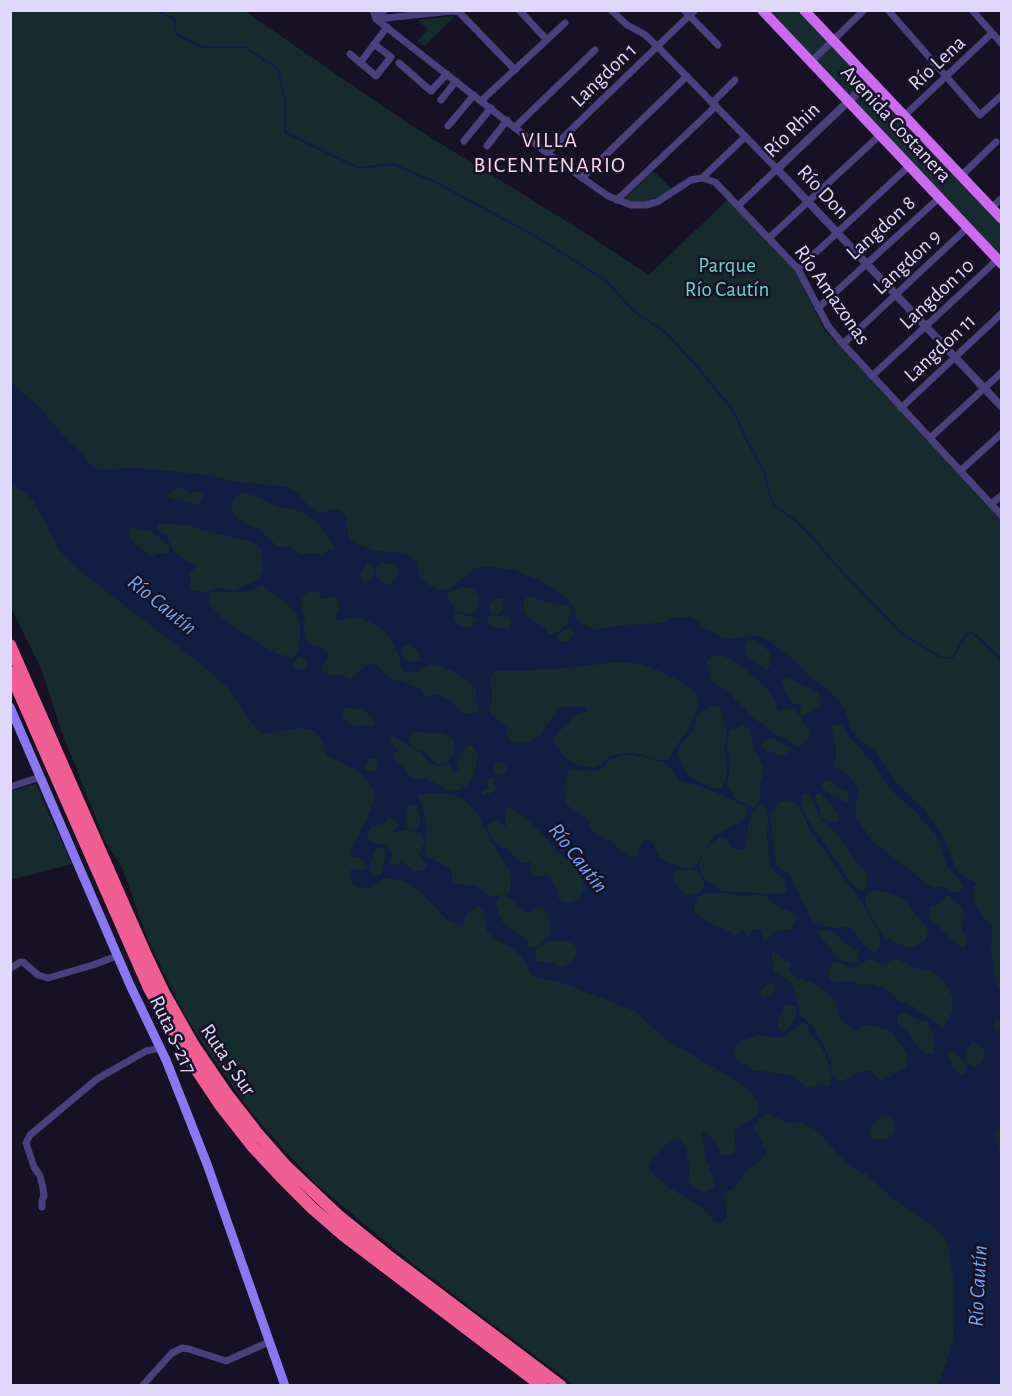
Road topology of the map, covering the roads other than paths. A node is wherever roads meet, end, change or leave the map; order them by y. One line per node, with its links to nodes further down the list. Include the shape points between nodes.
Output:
1 (373, 10): 12 (street)
2 (385, 10): 12 (street)
3 (519, 10): 16 (street)
4 (611, 10): 20 (street, Río Don)
5 (762, 10): 26 (main road, Avenida Costanera)
6 (804, 10): 17 (main road, Avenida Costanera)
7 (864, 10): 17 (street)
8 (888, 10): 30 (street)
9 (972, 10): 15 (street)
10 (452, 11): 12 (street); 27 (street, via 459,12)
11 (689, 12): 20 (street, Langdon 1); 21 (street)
12 (376, 19): 14 (street)
13 (566, 23): 16 (street)
14 (387, 27): 18 (street); 28 (street)
15 (992, 33): 19 (street); 30 (street, Río Lena)
16 (547, 40): 27 (street)
17 (833, 41): 26 (street); 32 (main road, Avenida Costanera)
18 (374, 44): 24 (street); 24 (street, via 391,57 376,76)
19 (1002, 44)
20 (657, 45): 29 (street, Río Don); 50 (street, Langdon 1)
21 (718, 45)
22 (594, 50): 44 (street)
23 (350, 54): 24 (street)
24 (360, 63)
25 (399, 63): 28 (street, via 430,91)
26 (811, 63): 38 (main road, Avenida Costanera)
27 (515, 70): 37 (street)
28 (447, 74): 33 (street)
29 (687, 76): 39 (street, Río Don); 54 (street)
30 (945, 77): 34 (street, via 980,115); 41 (street, Río Lena)
31 (735, 80): 39 (street)
32 (871, 80): 38 (street, Río Rhin); 41 (main road, Avenida Costanera)
33 (456, 81): 35 (street); 36 (street)
34 (1002, 95)
35 (474, 96): 37 (street); 43 (street)
36 (441, 100)
37 (481, 101): 40 (street)
38 (848, 102): 45 (main road, Avenida Costanera); 52 (street, Río Rhin)
39 (714, 104): 46 (street, Río Don); 58 (street)
40 (491, 108): 42 (street); 47 (street)
41 (904, 116): 53 (main road, Avenida Costanera)
42 (507, 120): 44 (street); 49 (street)
43 (448, 126)
44 (515, 127): 50 (street)
45 (880, 135): 51 (main road, Avenida Costanera); 59 (street)
46 (745, 137): 52 (street, Río Don); 55 (street)
47 (464, 141)
48 (996, 142): 53 (street)
49 (487, 146)
50 (547, 153): 54 (street)
51 (909, 166): 56 (main road, Avenida Costanera); 64 (street)
52 (777, 170): 59 (street, Río Don); 60 (street, Río Rhin)
53 (961, 176): 61 (main road, Avenida Costanera)
54 (582, 178): 58 (street)
55 (702, 178): 58 (street, via 646,205 631,206); 60 (street, Río Amazonas, via 715,182)
56 (939, 198): 63 (main road, Avenida Costanera); 67 (street, Langdon 8)
57 (1002, 198): 61 (street)
58 (617, 200)
59 (807, 202): 64 (street, Río Don); 65 (street)
60 (738, 206): 65 (street, Río Amazonas)
61 (991, 208): 62 (main road, Avenida Costanera)
62 (1002, 219)
63 (967, 228): 66 (main road, Avenida Costanera); 69 (street, Langdon 9)
64 (837, 233): 67 (street, Río Don); 68 (street)
65 (769, 238): 68 (street, Río Amazonas)
66 (999, 262): 72 (street, Langdon 10)
67 (866, 264): 69 (street, Río Don); 70 (street, Langdon 8)
68 (798, 269): 70 (street, Río Amazonas)
69 (896, 295): 72 (street, Río Don); 73 (street, Langdon 9)
70 (818, 308): 73 (street, Río Amazonas)
71 (1002, 313): 74 (street, Langdon 11)
72 (925, 327): 74 (street, Río Don); 76 (street, Langdon 10)
73 (843, 345): 76 (street, Río Amazonas)
74 (954, 357): 77 (street, Río Don); 79 (street, Langdon 11)
75 (1002, 372): 77 (street)
76 (872, 376): 79 (street, Río Amazonas)
77 (984, 388): 78 (street, Río Don); 81 (street)
78 (1002, 407)
79 (902, 408): 81 (street, Río Amazonas)
80 (1002, 433): 82 (street)
81 (930, 438): 82 (street, Río Amazonas)
82 (960, 471): 84 (street, Río Amazonas)
83 (1002, 495): 84 (street)
84 (991, 504): 85 (street, Río Amazonas)
85 (1002, 516)
86 (10, 645): 99 (highway, Ruta 5 Sur, via 164,993 229,1098 285,1165 340,1217)
87 (10, 672): 98 (highway, Ruta 5 Sur, via 145,980 182,1048 225,1111 253,1147 312,1208)
88 (10, 707): 89 (main road, Ruta S-217)
89 (40, 777): 90 (street); 91 (main road, Ruta S-217)
90 (10, 787)
91 (117, 956): 92 (street, via 48,978 23,962); 93 (main road, Ruta S-217)
92 (10, 969)
93 (161, 1048): 94 (street, via 146,1051 97,1079 30,1135 26,1143 40,1176); 95 (main road, Ruta S-217, via 207,1164)
94 (42, 1207)
95 (269, 1342): 96 (street, via 226,1361 182,1348 172,1353); 97 (main road, Ruta S-217)
96 (142, 1386)
97 (285, 1386)
98 (542, 1386)
99 (561, 1386)

